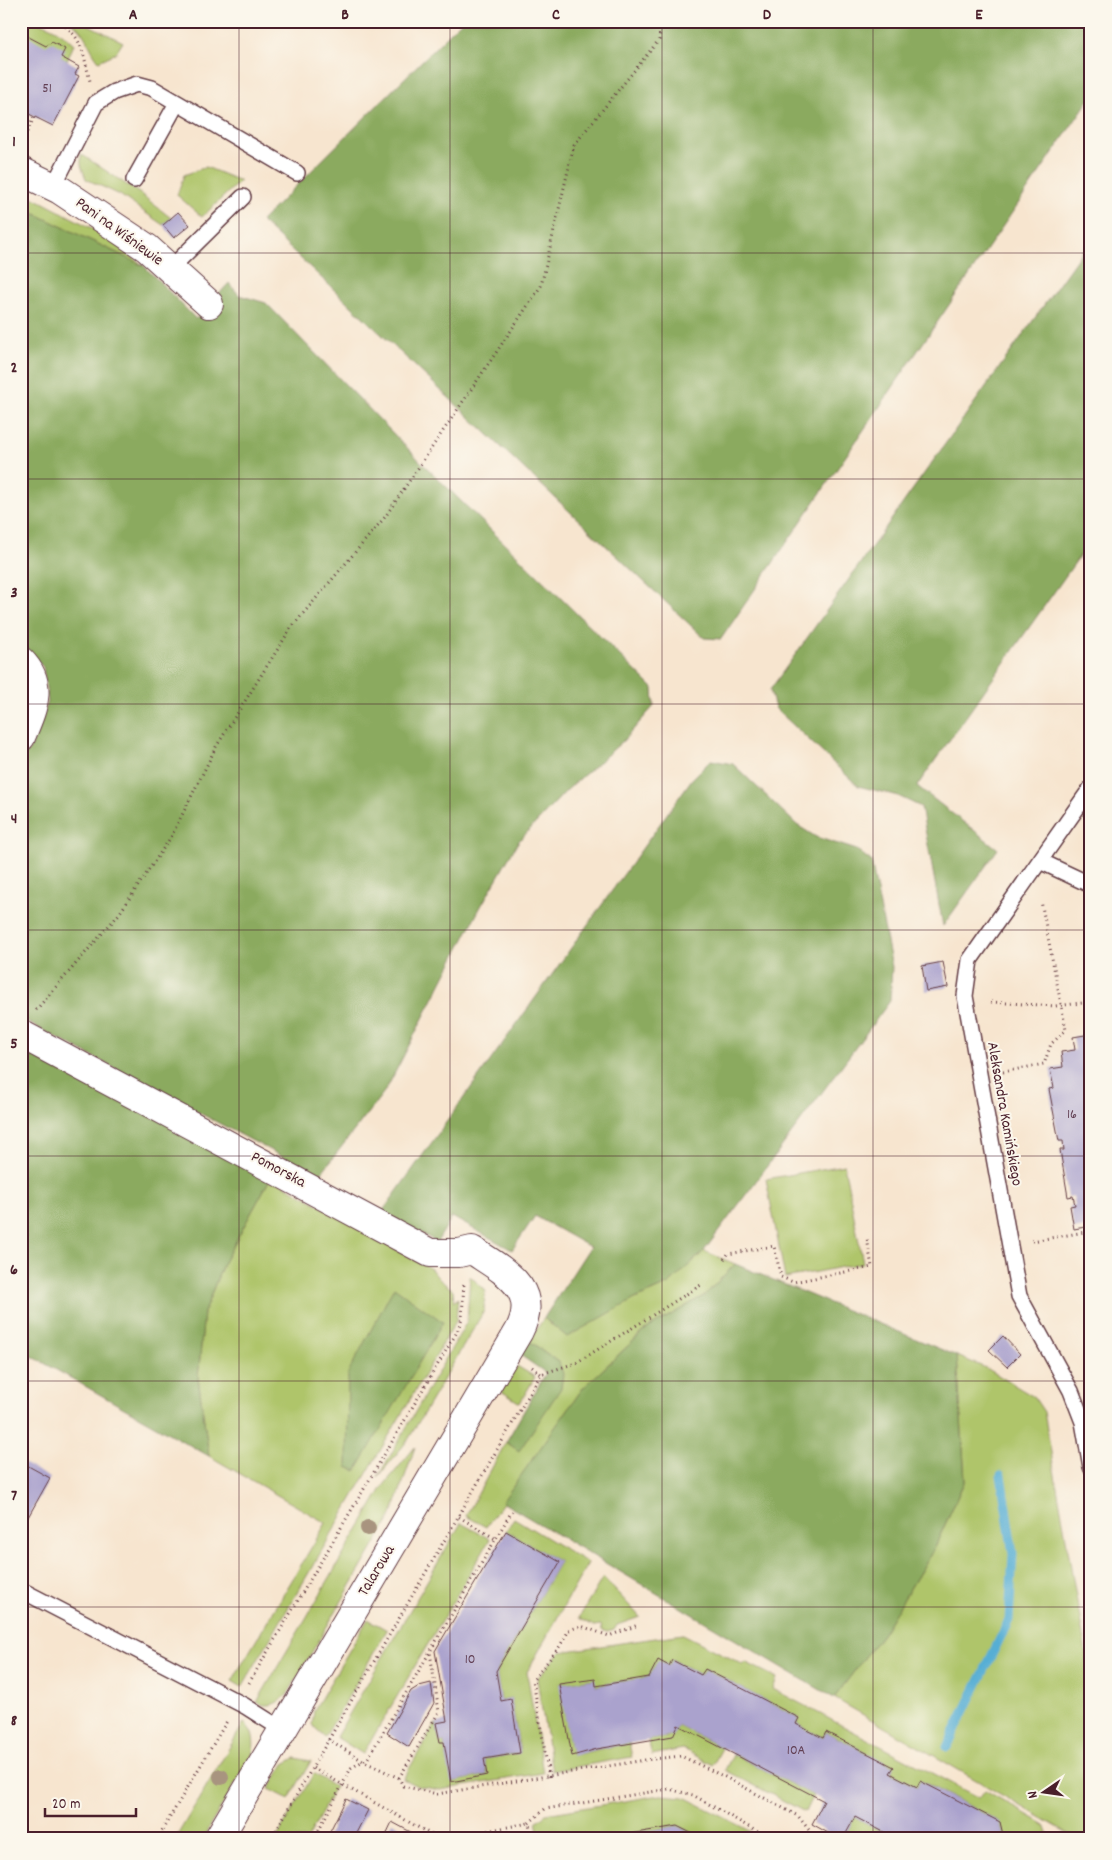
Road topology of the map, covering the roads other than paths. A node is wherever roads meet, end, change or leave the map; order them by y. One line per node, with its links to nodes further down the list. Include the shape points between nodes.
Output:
1 (177, 102): 3 (lane); 4 (lane); 5 (lane, via 152,88 137,84 96,103)
2 (21, 171): 5 (street, Pani na Wiśniewie)
3 (297, 173)
4 (134, 180)
5 (53, 186): 7 (street, Pani na Wiśniewie, via 147,248)
6 (243, 197): 7 (lane)
7 (170, 269): 8 (street, Pani na Wiśniewie)
8 (210, 304)
9 (21, 661): 10 (street, via 30,670 36,702)
10 (21, 737)
11 (1091, 788): 12 (lane, Aleksandra Kamińskiego)
12 (1040, 861): 13 (lane); 16 (lane, Aleksandra Kamińskiego, via 970,960 965,996 1020,1296)
13 (1091, 885)
14 (28, 1023): 15 (street, Pomorska, via 430,1253 453,1254 472,1250 505,1271)
15 (526, 1299): 19 (street, Talarowa, via 525,1320 519,1331)
16 (1087, 1421): 17 (lane, Aleksandra Kamińskiego)
17 (1091, 1467)
18 (21, 1590): 19 (lane, via 237,1702)
19 (283, 1730): 20 (street, Talarowa)
20 (218, 1839)

